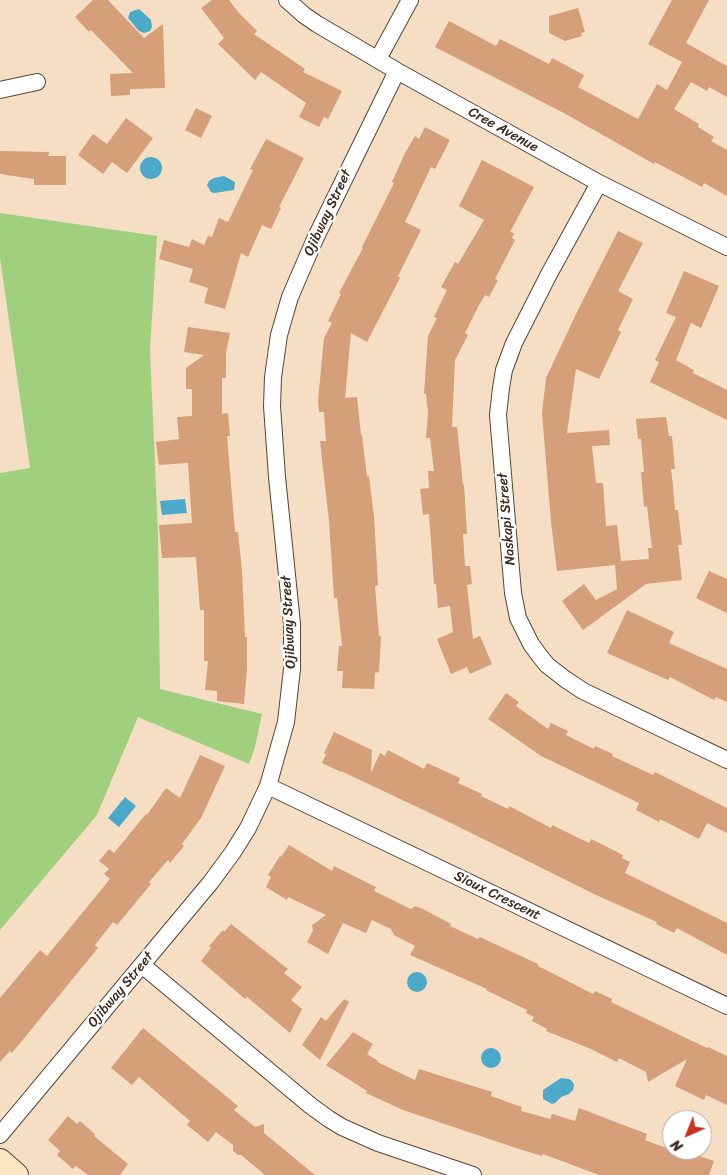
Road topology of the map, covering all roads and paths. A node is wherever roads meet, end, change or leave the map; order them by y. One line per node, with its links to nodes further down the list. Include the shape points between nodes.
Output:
1 (287, 0): 3 (street, Cree Avenue, via 317,24)
2 (410, 0): 3 (street)
3 (378, 59): 4 (street, Cree Avenue)
4 (397, 71): 7 (street, Cree Avenue); 10 (street, Ojibway Street, via 315,238 290,297 279,335 272,377 272,406 292,624 292,669 286,722)
5 (37, 82): 6 (street)
6 (0, 90)
7 (599, 183): 8 (street, Cree Avenue); 9 (street, Naskapi Street, via 514,343 500,388 499,423 513,593 518,618 539,655 565,679 583,691)
8 (727, 248)
9 (727, 760)
10 (268, 786): 11 (street, Ojibway Street, via 233,852); 12 (street, Sioux Crescent)
11 (142, 965): 13 (street, Ojibway Street); 16 (street, via 329,1119 378,1143)
12 (727, 1006)
13 (0, 1135)
14 (0, 1161): 15 (main road)
15 (16, 1175)
16 (473, 1175)

